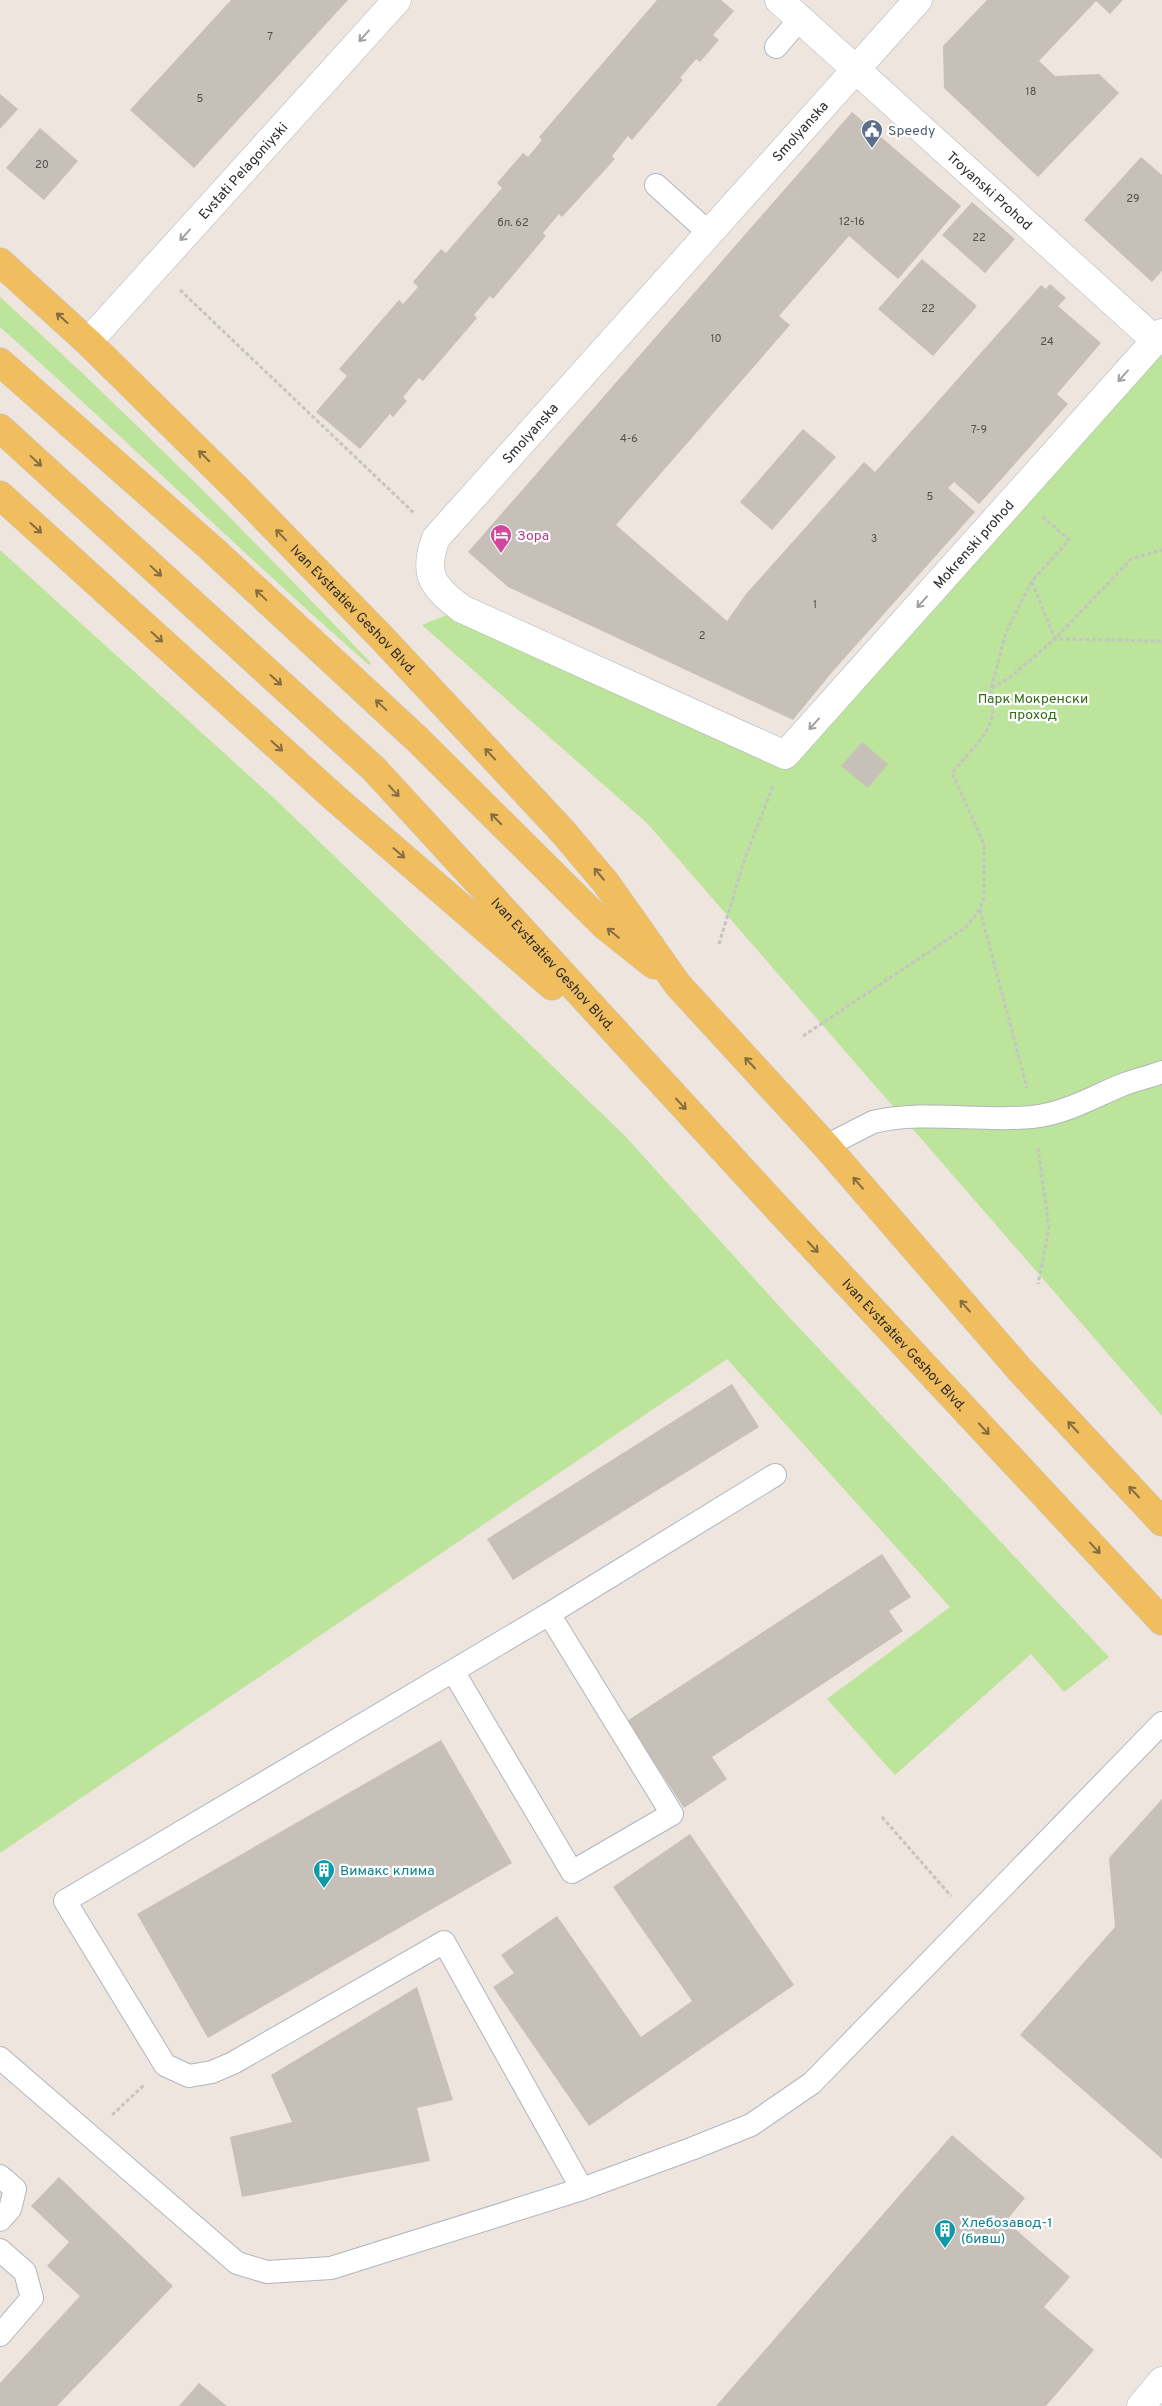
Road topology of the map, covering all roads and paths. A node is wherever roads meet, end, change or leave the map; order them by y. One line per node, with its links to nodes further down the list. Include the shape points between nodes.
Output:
1 (397, 0): 12 (street, Evstati Pelagoniyski, one-way to 12)
2 (779, 0): 4 (street, Troyanski Prohod)
3 (918, 0): 8 (street, Smolyanska)
4 (800, 19): 6 (lane); 8 (street, Troyanski Prohod)
5 (293, 43): 7 (path)
6 (776, 46)
7 (301, 51)
8 (856, 69): 10 (street, Smolyanska); 13 (street, Troyanski Prohod)
9 (656, 185): 10 (lane)
10 (709, 233): 25 (street, Smolyanska, via 436,538 429,557 431,576 443,595 462,610)
11 (0, 262): 14 (main road, Ivan Evstratiev Geshov Blvd., one-way to 11)
12 (156, 267): 14 (street, Evstati Pelagoniyski); 19 (path)
13 (1159, 336): 18 (street, Mokrenski prohod, one-way to 18)
14 (88, 342): 27 (main road, Ivan Evstratiev Geshov Blvd., one-way to 14, via 606,883 564,833 377,633)
15 (0, 362): 27 (main road, Ivan Evstratiev Geshov Blvd., one-way to 15, via 605,926 417,739 212,549)
16 (0, 428): 29 (main road, Ivan Evstratiev Geshov Blvd., one-way to 29, via 374,769)
17 (0, 495): 29 (main road, Ivan Evstratiev Geshov Blvd., one-way to 29, via 337,800)
18 (1017, 495): 21 (path, via 1069,540); 25 (street, Mokrenski prohod, one-way to 25)
19 (417, 517)
20 (1162, 550): 22 (path, via 1131,559)
21 (1032, 582): 22 (path); 24 (path, via 1006,632)
22 (1055, 639): 23 (path); 24 (path)
23 (1162, 641)
24 (991, 689): 28 (path, via 994,714 989,726 952,773 984,844 984,898 980,909 966,927)
25 (785, 756): 26 (path, via 745,858)
26 (719, 944)
27 (678, 985): 31 (main road, Ivan Evstratiev Geshov Blvd., one-way to 27)
28 (803, 1036)
29 (648, 1068): 35 (main road, Ivan Evstratiev Geshov Blvd., one-way to 35)
30 (1162, 1072): 31 (lane, via 1124,1084 1073,1107 1034,1117 881,1120)
31 (826, 1146): 33 (main road, Ivan Evstratiev Geshov Blvd., one-way to 31, via 1021,1371)
32 (775, 1475): 34 (lane)
33 (1162, 1522)
34 (549, 1614): 36 (lane); 36 (lane, via 672,1814 572,1872)
35 (1162, 1621)
36 (453, 1671): 41 (lane, via 65,1901)
37 (1162, 1723): 39 (lane)
38 (882, 1817): 39 (path)
39 (971, 1919): 44 (lane, via 812,2083 750,2125)
40 (0, 2058): 42 (lane)
41 (166, 2066): 42 (path); 44 (lane, via 188,2076 212,2072 233,2063 444,1942)
42 (89, 2136): 44 (lane, via 237,2262 267,2272 331,2268)
43 (0, 2176): 45 (lane, via 15,2189 10,2209)
44 (582, 2189)
45 (0, 2220)
46 (0, 2250): 47 (lane, via 25,2272 32,2298)
47 (0, 2335)
48 (1162, 2381): 49 (street)
49 (1141, 2406)

